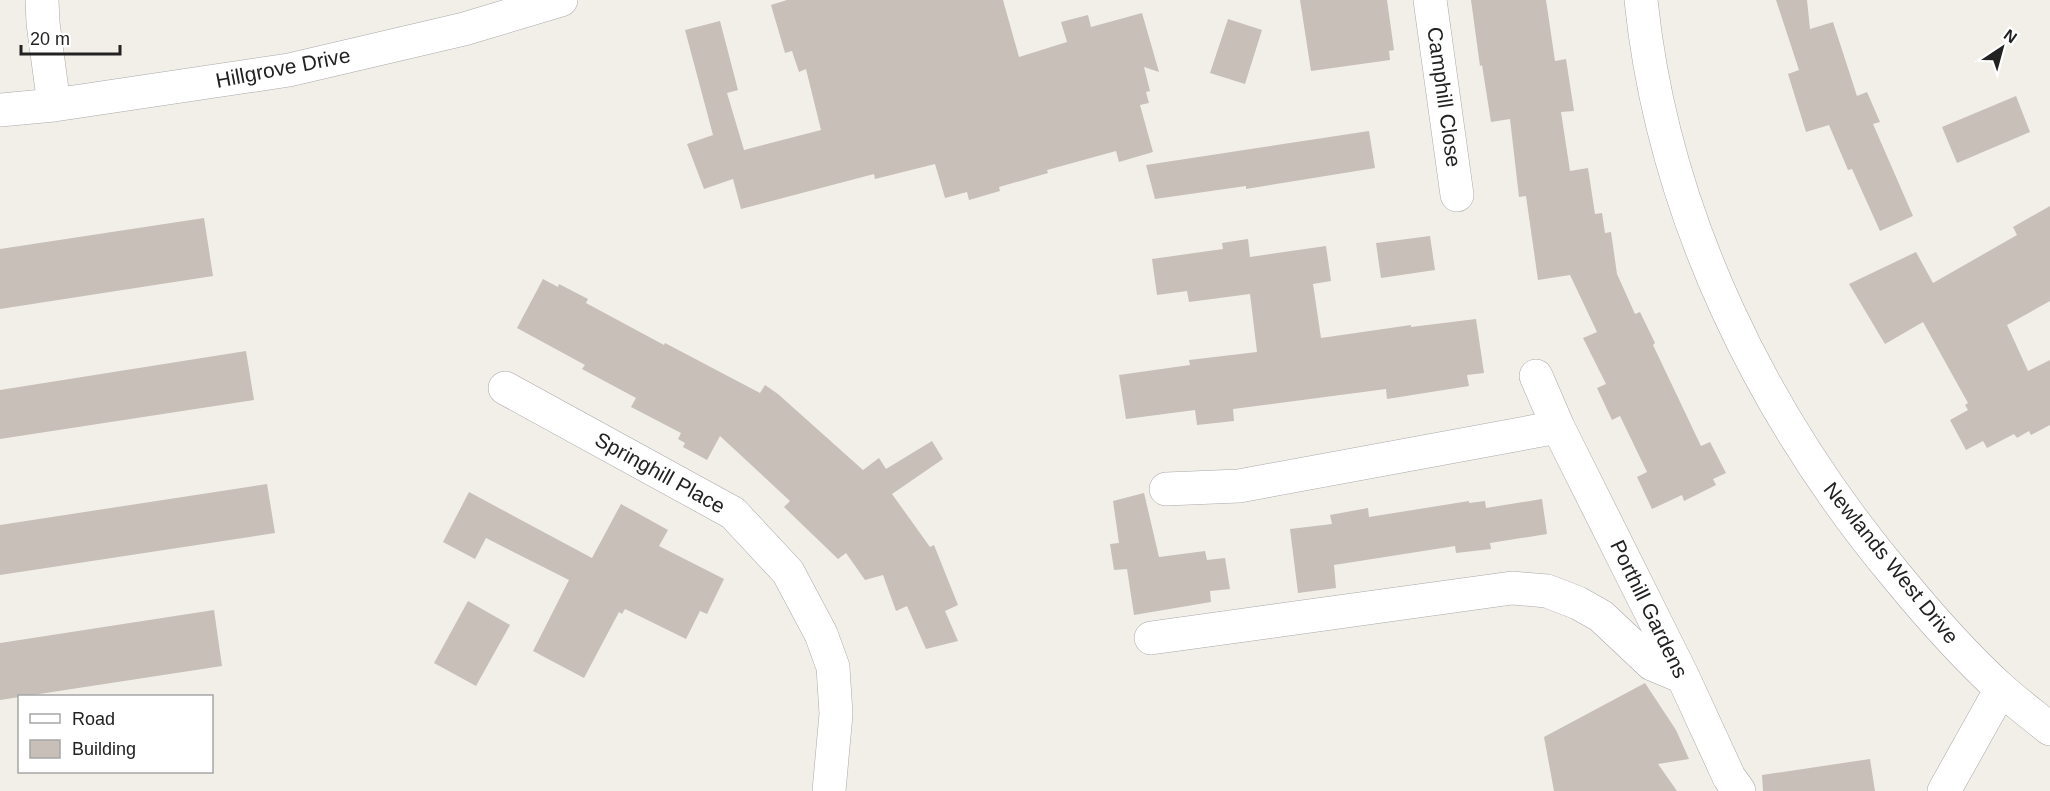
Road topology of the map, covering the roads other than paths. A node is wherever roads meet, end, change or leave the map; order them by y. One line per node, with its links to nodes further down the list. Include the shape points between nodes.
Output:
1 (42, 0): 5 (street)
2 (561, 0): 5 (street, Hillgrove Drive, via 464,29 289,70)
3 (1430, 0): 7 (street, Camphill Close)
4 (1641, 0): 14 (street, Newlands West Drive, via 1644,34 1664,129 1684,200 1744,346 1776,408 1868,543 1938,626)
5 (54, 105): 6 (street, Hillgrove Drive)
6 (0, 110)
7 (1457, 195)
8 (1536, 376): 10 (street, Porthill Gardens)
9 (505, 387): 16 (street, Springhill Place, via 733,513 788,572 821,634 833,667 836,714)
10 (1558, 426): 11 (street, via 1239,486); 13 (street, Porthill Gardens)
11 (1166, 489)
12 (1151, 638): 13 (street, via 1512,588 1547,591 1578,603 1601,616 1652,664)
13 (1683, 677): 17 (street, Porthill Gardens)
14 (2001, 689): 15 (street, Newlands West Drive); 18 (street)
15 (2050, 729)
16 (829, 791)
17 (1738, 791)
18 (1944, 791)

